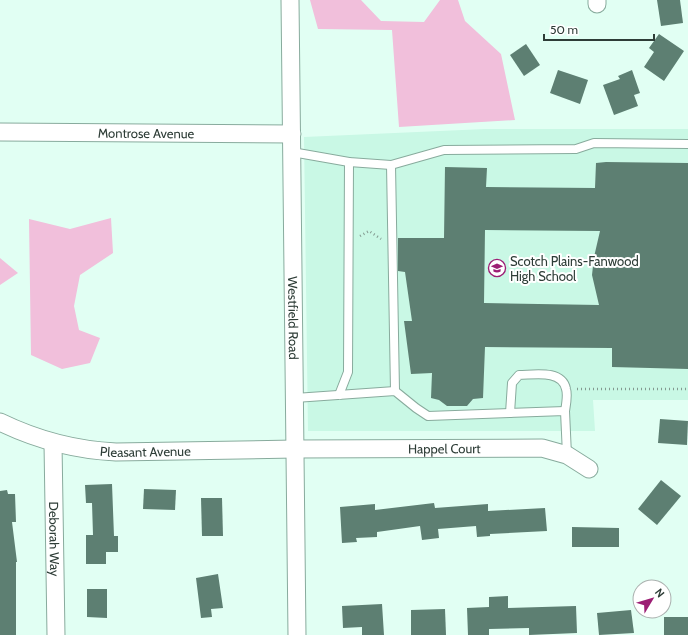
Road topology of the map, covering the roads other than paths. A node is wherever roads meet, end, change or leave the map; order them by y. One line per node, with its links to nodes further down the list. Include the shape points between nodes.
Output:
1 (290, 0): 3 (street, Westfield Road)
2 (0, 132): 3 (street, Montrose Avenue)
3 (292, 134): 5 (street, Westfield Road)
4 (688, 144): 7 (lane, via 594,143 576,149 444,150)
5 (292, 152): 6 (lane); 10 (street, Westfield Road)
6 (349, 162): 7 (lane); 9 (lane, via 348,372)
7 (391, 165): 8 (lane)
8 (395, 391): 9 (lane); 12 (lane, via 428,416)
9 (339, 395): 10 (lane)
10 (295, 398): 15 (street, Westfield Road)
11 (565, 411): 12 (lane); 12 (lane, via 566,389 562,381 558,377 545,374 518,375 512,384); 16 (lane)
12 (510, 413)
13 (0, 422): 14 (street, Pleasant Avenue)
14 (53, 443): 15 (street, Pleasant Avenue, via 72,448 116,452); 18 (street, Deborah Way)
15 (295, 449): 16 (street, Happel Court, via 542,448); 19 (street, Westfield Road)
16 (567, 455): 17 (street, Happel Court)
17 (589, 470)
18 (56, 635)
19 (297, 635)

